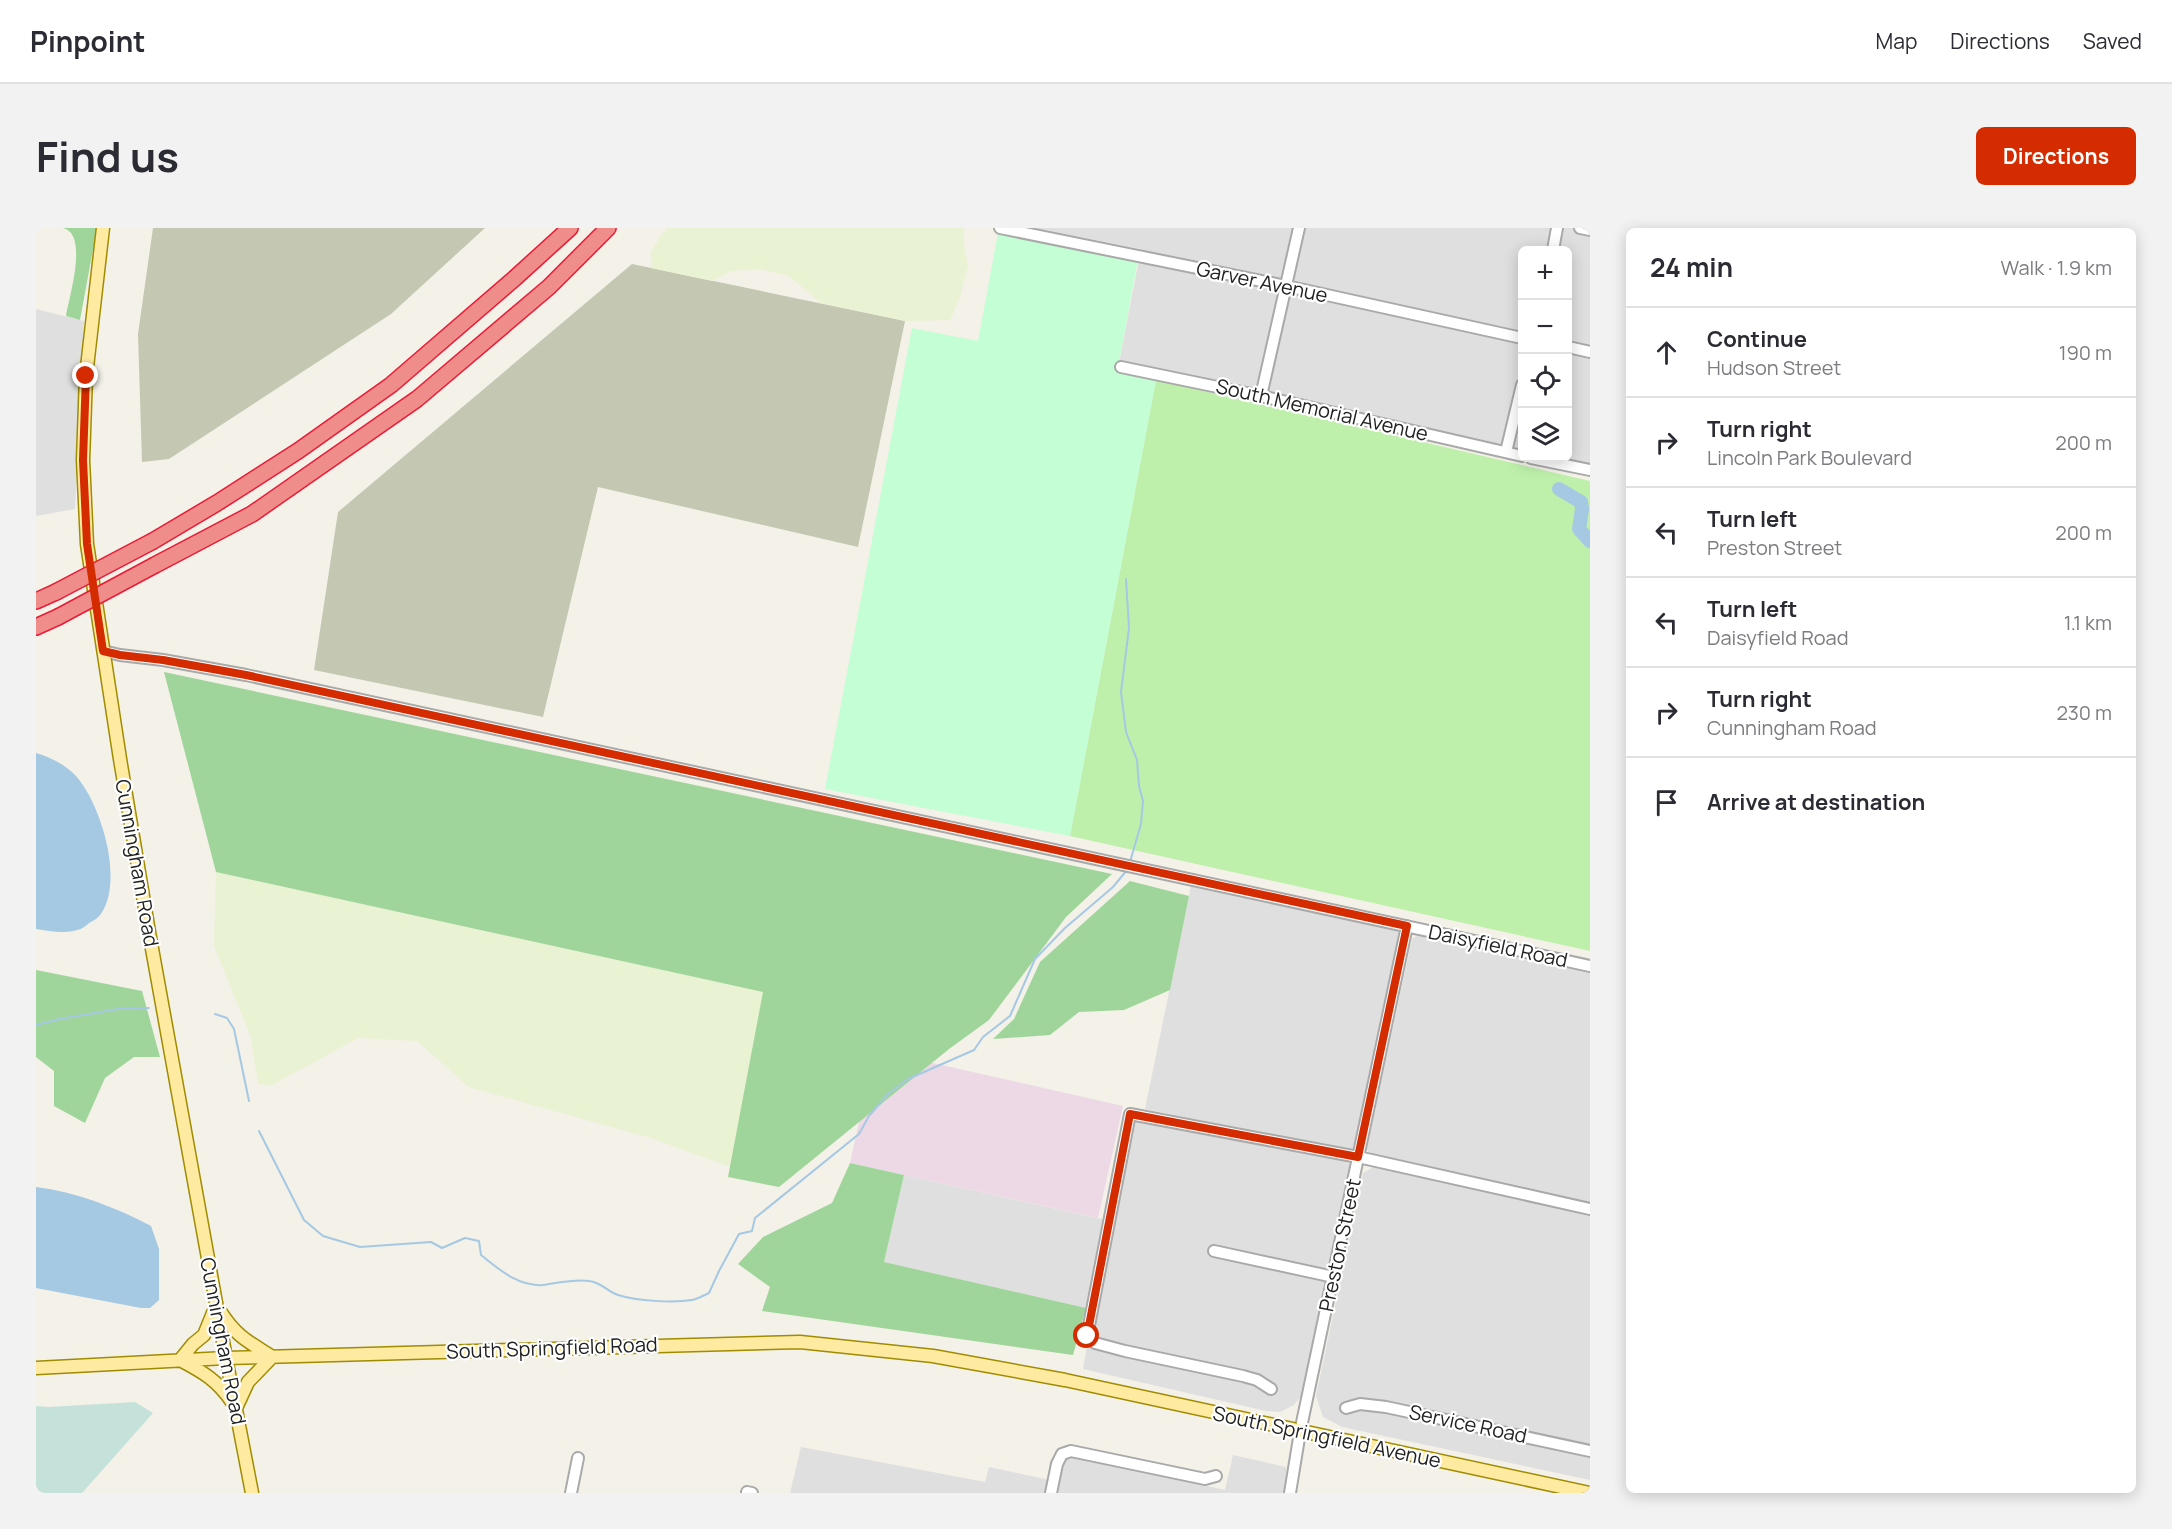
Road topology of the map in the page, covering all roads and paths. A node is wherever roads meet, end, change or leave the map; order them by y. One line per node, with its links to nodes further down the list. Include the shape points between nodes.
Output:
1 (103, 228): 23 (main road, Cunningham Road, via 86,376 83,460 87,544)
2 (570, 228): 21 (highway, bridge, via 391,385 218,503)
3 (608, 228): 22 (highway, bridge, via 549,287 417,399 252,514)
4 (1000, 228): 10 (street, Garver Avenue)
5 (1299, 228): 10 (street)
6 (1557, 228): 9 (street)
7 (1580, 228): 8 (street)
8 (1590, 230)
9 (1553, 246)
10 (1286, 286): 11 (street, Garver Avenue); 15 (street)
11 (1518, 337)
12 (1572, 349): 13 (street)
13 (1590, 352)
14 (1121, 367): 15 (street, South Memorial Avenue)
15 (1261, 396): 17 (street, South Memorial Avenue)
16 (1518, 402): 17 (street)
17 (1506, 452): 18 (street, South Memorial Avenue)
18 (1518, 455)
19 (1551, 462): 20 (street)
20 (1590, 470)
21 (36, 601)
22 (36, 627)
23 (103, 651): 24 (street, Daisyfield Road, via 246,675); 30 (main road, Cunningham Road)
24 (1407, 926): 25 (street, Daisyfield Road); 26 (street, Preston Street)
25 (1590, 966)
26 (1358, 1157): 27 (street); 29 (street, Preston Street); 36 (street, via 1130,1114 1087,1336 1095,1343 1125,1351 1257,1380)
27 (1590, 1209)
28 (1214, 1251): 29 (street)
29 (1334, 1277): 39 (street, Preston Street)
30 (216, 1306): 31 (main road, via 241,1338); 32 (main road, Cunningham Road); 33 (main road, via 204,1335)
31 (272, 1357): 32 (main road, South Springfield Road); 35 (main road, South Springfield Road, via 800,1342 933,1356); 37 (main road, via 248,1382)
32 (226, 1358): 33 (main road, South Springfield Road); 37 (main road, Cunningham Road)
33 (180, 1360): 34 (main road, South Springfield Road); 37 (main road, via 222,1387)
34 (36, 1368)
35 (1065, 1380): 39 (main road, South Springfield Avenue)
36 (1271, 1389)
37 (236, 1408): 43 (main road, Cunningham Road)
38 (1346, 1408): 40 (street, Service Road, via 1360,1404 1386,1407)
39 (1300, 1432): 46 (street, Preston Street); 47 (main road, South Springfield Avenue)
40 (1590, 1450)
41 (578, 1458): 44 (street)
42 (1216, 1476): 45 (street, via 1205,1479 1071,1451 1062,1454)
43 (252, 1493)
44 (571, 1493)
45 (1051, 1493)
46 (1290, 1493)
47 (1589, 1493)

